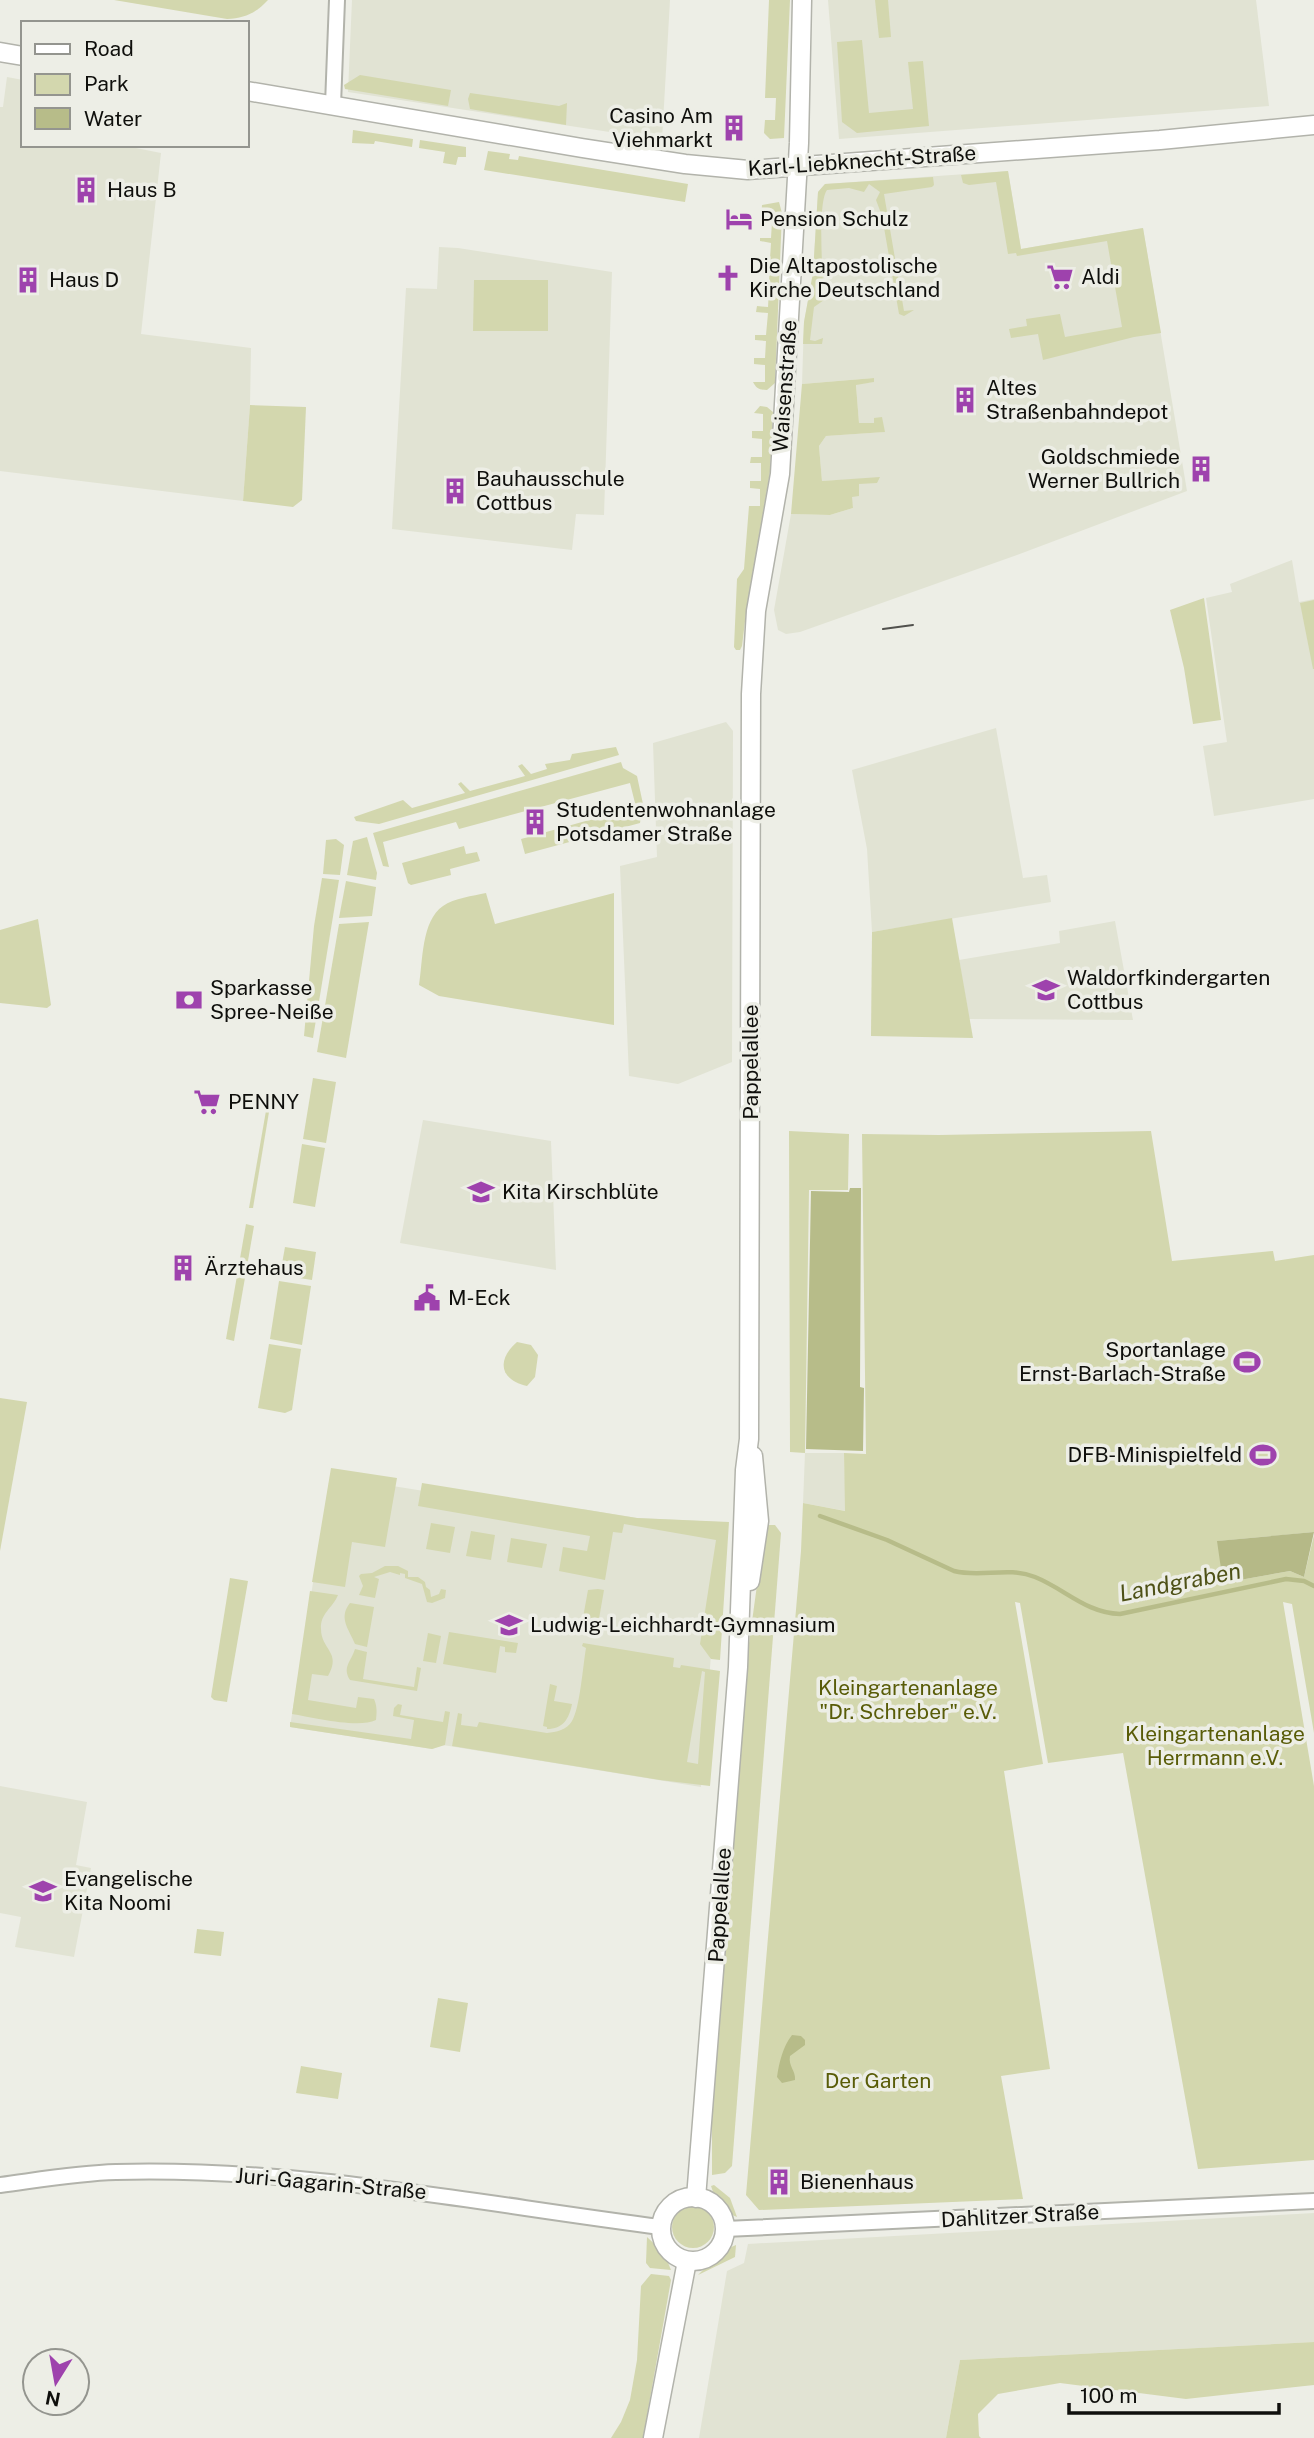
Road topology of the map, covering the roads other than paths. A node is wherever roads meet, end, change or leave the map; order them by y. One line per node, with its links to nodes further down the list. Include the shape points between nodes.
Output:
1 (337, 0): 6 (street)
2 (802, 0): 8 (main road, Waisenstraße)
3 (0, 52): 4 (main road)
4 (21, 56)
5 (248, 91): 6 (main road, Karl-Liebknecht-Straße)
6 (333, 105): 8 (main road, Karl-Liebknecht-Straße, via 685,164 748,170)
7 (1314, 125): 8 (main road, Karl-Liebknecht-Straße)
8 (797, 166): 9 (main road, Waisenstraße, via 780,474 756,611)
9 (751, 685): 11 (main road, Pappelallee, via 749,1439 742,1612)
10 (0, 2185): 13 (street, Juri-Gagarin-Straße, via 114,2172 213,2174 404,2190)
11 (696, 2198): 13 (main road, via 672,2206); 14 (main road, via 719,2210)
12 (1314, 2201): 14 (street, Dahlitzer Straße)
13 (661, 2227): 15 (main road, via 667,2248)
14 (725, 2229): 15 (main road, via 712,2255)
15 (687, 2261): 16 (main road)
16 (653, 2438)

